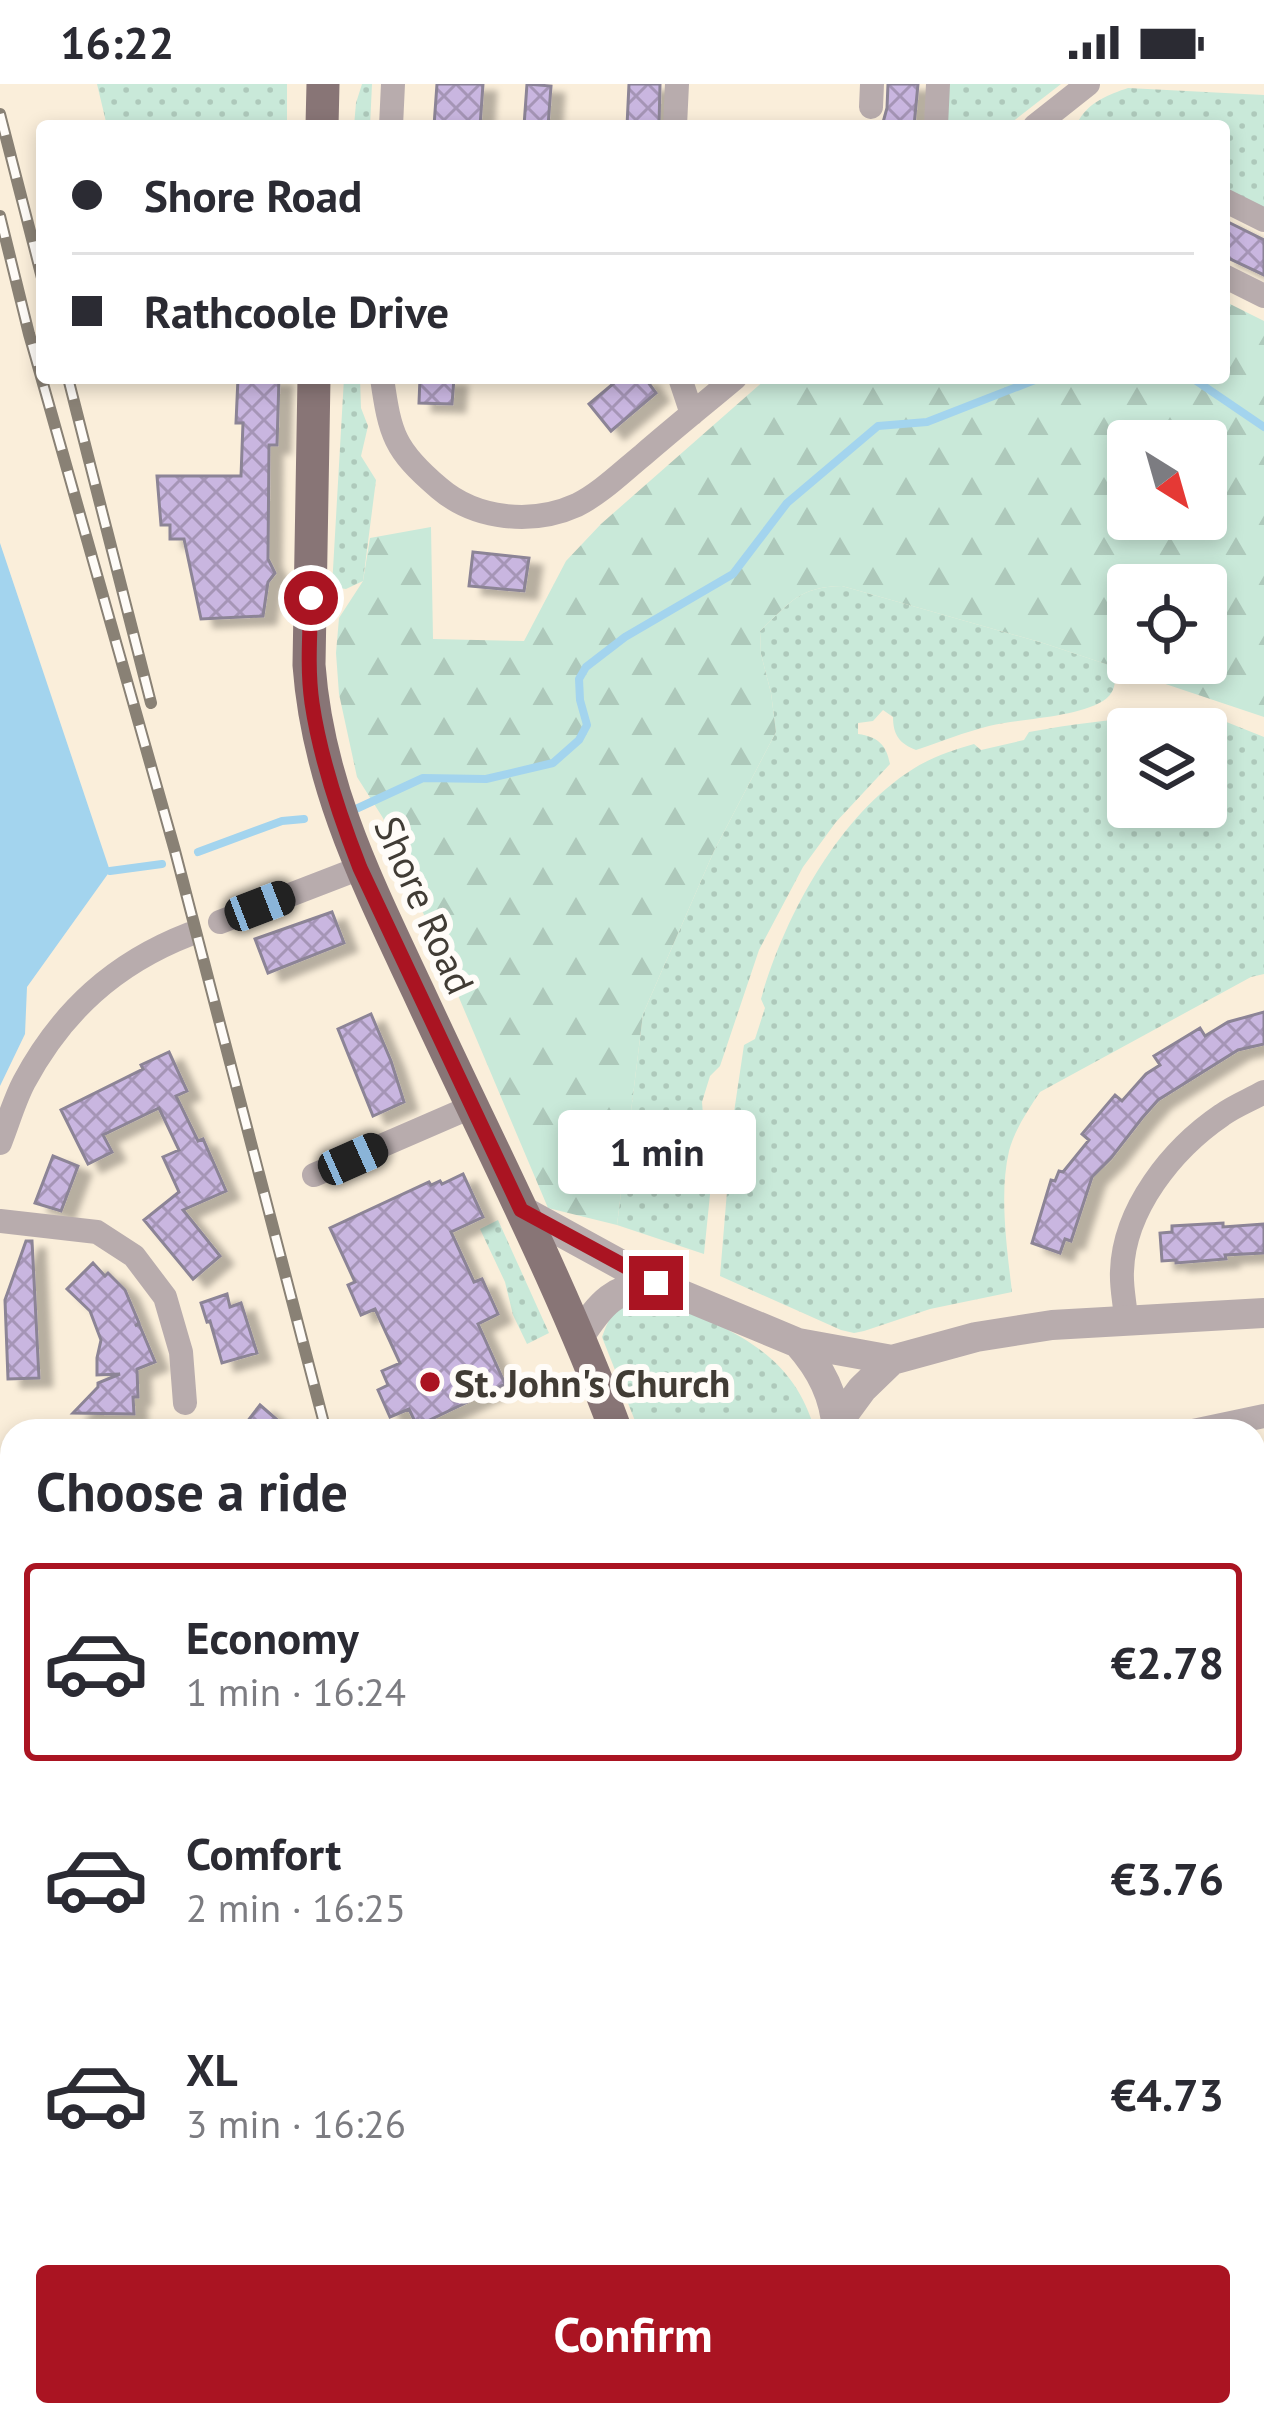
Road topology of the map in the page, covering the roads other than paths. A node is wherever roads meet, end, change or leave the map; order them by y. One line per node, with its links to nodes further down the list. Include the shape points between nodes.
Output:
1 (323, 84): 6 (main road)
2 (393, 84): 7 (street)
3 (677, 84): 8 (street)
4 (938, 84): 9 (street)
5 (1088, 84): 10 (street)
6 (322, 120)
7 (391, 120)
8 (675, 120)
9 (936, 120)
10 (1053, 120)
11 (1230, 203): 12 (street)
12 (1264, 220)
13 (1230, 279): 14 (street)
14 (1264, 296)
15 (314, 384): 20 (main road, Shore Road, via 312,705)
16 (383, 384): 19 (street, via 389,426 410,460 452,500 493,515 542,517 579,504)
17 (682, 384): 19 (street)
18 (728, 384): 19 (street)
19 (692, 414)
20 (360, 868): 21 (street); 24 (main road, Shore Road)
21 (220, 922)
22 (190, 934): 25 (street, via 154,948 65,1017 23,1083)
23 (1264, 1092): 31 (street, via 1222,1114 1148,1192 1128,1233)
24 (471, 1107): 26 (street); 27 (main road, Shore Road)
25 (0, 1143)
26 (314, 1175)
27 (521, 1210): 29 (street); 32 (main road, Shore Road)
28 (0, 1221): 35 (street, via 97,1232 134,1256 165,1297)
29 (656, 1283): 32 (street, via 620,1291); 33 (street)
30 (1264, 1312): 31 (street)
31 (1126, 1319): 34 (street, via 976,1337)
32 (579, 1337): 36 (main road, Shore Road)
33 (798, 1343): 34 (street); 37 (street, via 827,1384)
34 (892, 1360): 38 (street)
35 (185, 1403)
36 (611, 1419)
37 (835, 1419)
38 (842, 1419)

